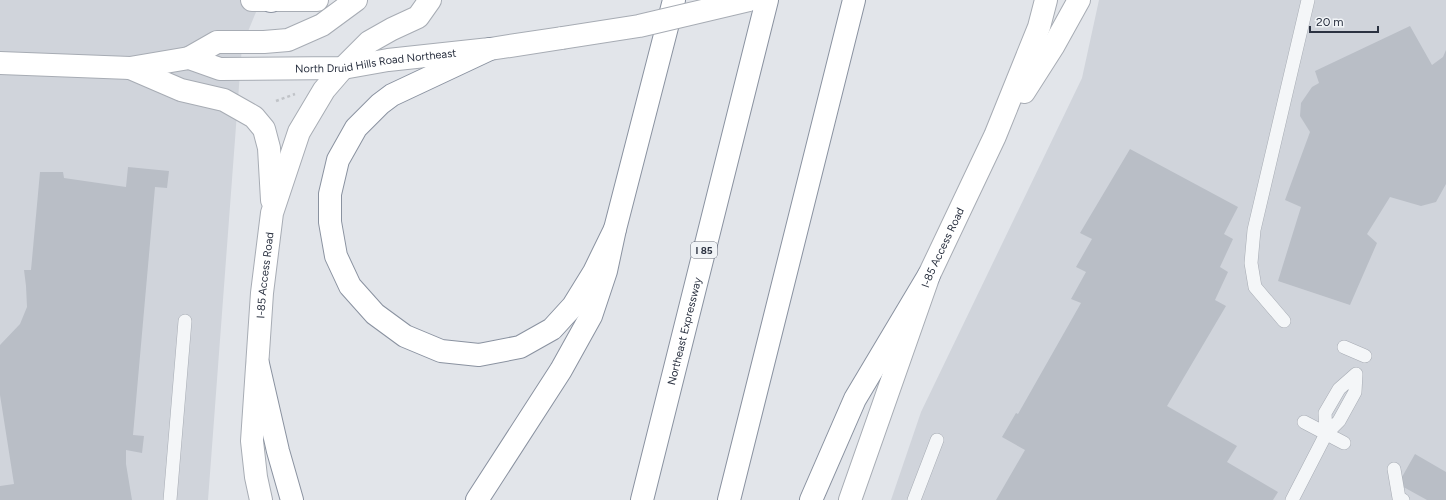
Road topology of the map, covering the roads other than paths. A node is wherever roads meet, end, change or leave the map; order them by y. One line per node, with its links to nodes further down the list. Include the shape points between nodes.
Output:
1 (265, 0): 2 (main road)
2 (317, 0)
3 (356, 0): 13 (main road, via 322,25 288,40 217,42)
4 (430, 0): 16 (main road, I-85 Access Road, via 418,17 369,42)
5 (674, 0): 19 (main road)
6 (749, 0): 12 (main road, North Druid Hills Road Northeast, bridge, via 639,26)
7 (767, 0): 36 (main road, Northeast Expressway / I 85)
8 (854, 0): 37 (main road)
9 (1046, 0): 17 (main road, I-85 Access Road, via 1039,27)
10 (1079, 0): 17 (main road)
11 (1308, 0): 22 (lane, via 1254,230 1251,263 1255,287)
12 (490, 49): 16 (main road, North Druid Hills Road Northeast, via 388,60); 19 (main road, via 392,95 356,128 338,160 330,194 330,222 336,256 350,286 375,314 405,336 441,351 479,355 520,347 552,329 573,306 594,272)
13 (189, 58): 15 (main road, North Druid Hills Road Northeast); 16 (main road, North Druid Hills Road Northeast, via 220,69)
14 (0, 63): 15 (main road, North Druid Hills Road Northeast)
15 (130, 68): 18 (main road, via 181,90 224,100 254,117 264,129 269,148)
16 (343, 68): 18 (main road, I-85 Access Road, via 324,90 299,132)
17 (995, 136): 20 (main road, I-85 Access Road)
18 (272, 213): 25 (main road, I-85 Access Road, via 262,293)
19 (615, 229): 35 (main road, via 606,271 591,316 561,370)
20 (929, 274): 26 (main road); 40 (main road, I-85 Access Road)
21 (185, 320): 32 (lane)
22 (1284, 321)
23 (1344, 347): 24 (lane)
24 (1365, 356)
25 (258, 364): 33 (main road, I-85 Access Road, via 252,441); 34 (main road)
26 (850, 409): 38 (main road); 39 (main road, via 860,429 860,442)
27 (1304, 422): 28 (lane)
28 (1326, 434): 30 (lane); 42 (lane)
29 (937, 440): 41 (lane)
30 (1344, 443)
31 (1394, 469): 43 (lane, via 1399,498)
32 (170, 500)
33 (261, 500)
34 (292, 500)
35 (477, 500)
36 (642, 500)
37 (729, 500)
38 (811, 500)
39 (842, 500)
40 (850, 500)
41 (914, 500)
42 (1292, 500)
43 (1402, 500)

